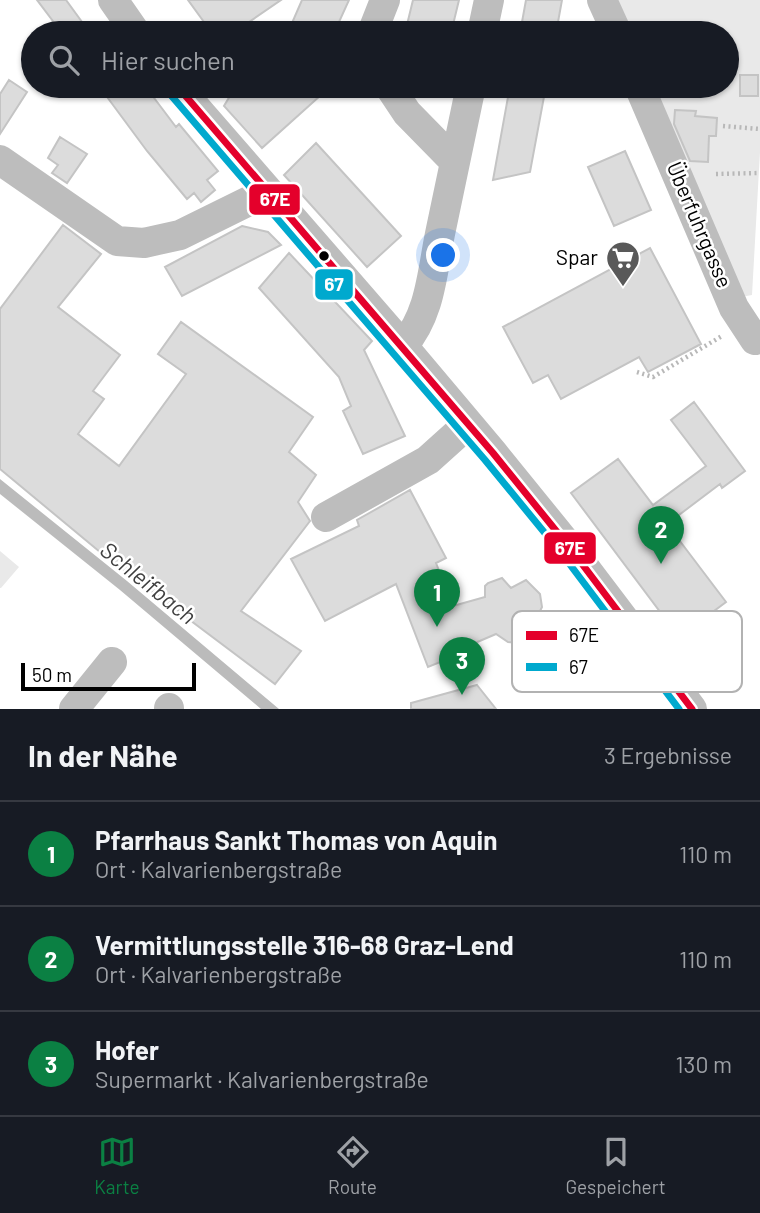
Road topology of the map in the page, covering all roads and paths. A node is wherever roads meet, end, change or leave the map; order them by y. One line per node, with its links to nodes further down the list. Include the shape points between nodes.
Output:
1 (113, 0): 5 (street)
2 (385, 0): 6 (street)
3 (489, 0): 7 (street)
4 (602, 0): 8 (street)
5 (128, 21)
6 (377, 21)
7 (485, 21)
8 (612, 21)
9 (187, 98): 19 (street)
10 (397, 98): 16 (street)
11 (468, 98): 16 (street)
12 (643, 98): 20 (street, Überfuhrgasse, via 734,308)
13 (723, 125): 14 (path)
14 (760, 129)
15 (0, 160): 19 (street, via 117,241 144,243 180,235)
16 (455, 162): 21 (street, via 430,296)
17 (760, 173): 18 (path)
18 (716, 174)
19 (267, 192): 21 (street)
20 (755, 331): 22 (path, via 653,377)
21 (404, 346): 23 (street)
22 (637, 372)
23 (468, 424): 24 (street, via 428,460); 25 (street)
24 (326, 517)
25 (618, 611)
26 (112, 662): 28 (street)
27 (679, 692): 29 (street)
28 (74, 709)
29 (692, 709)

